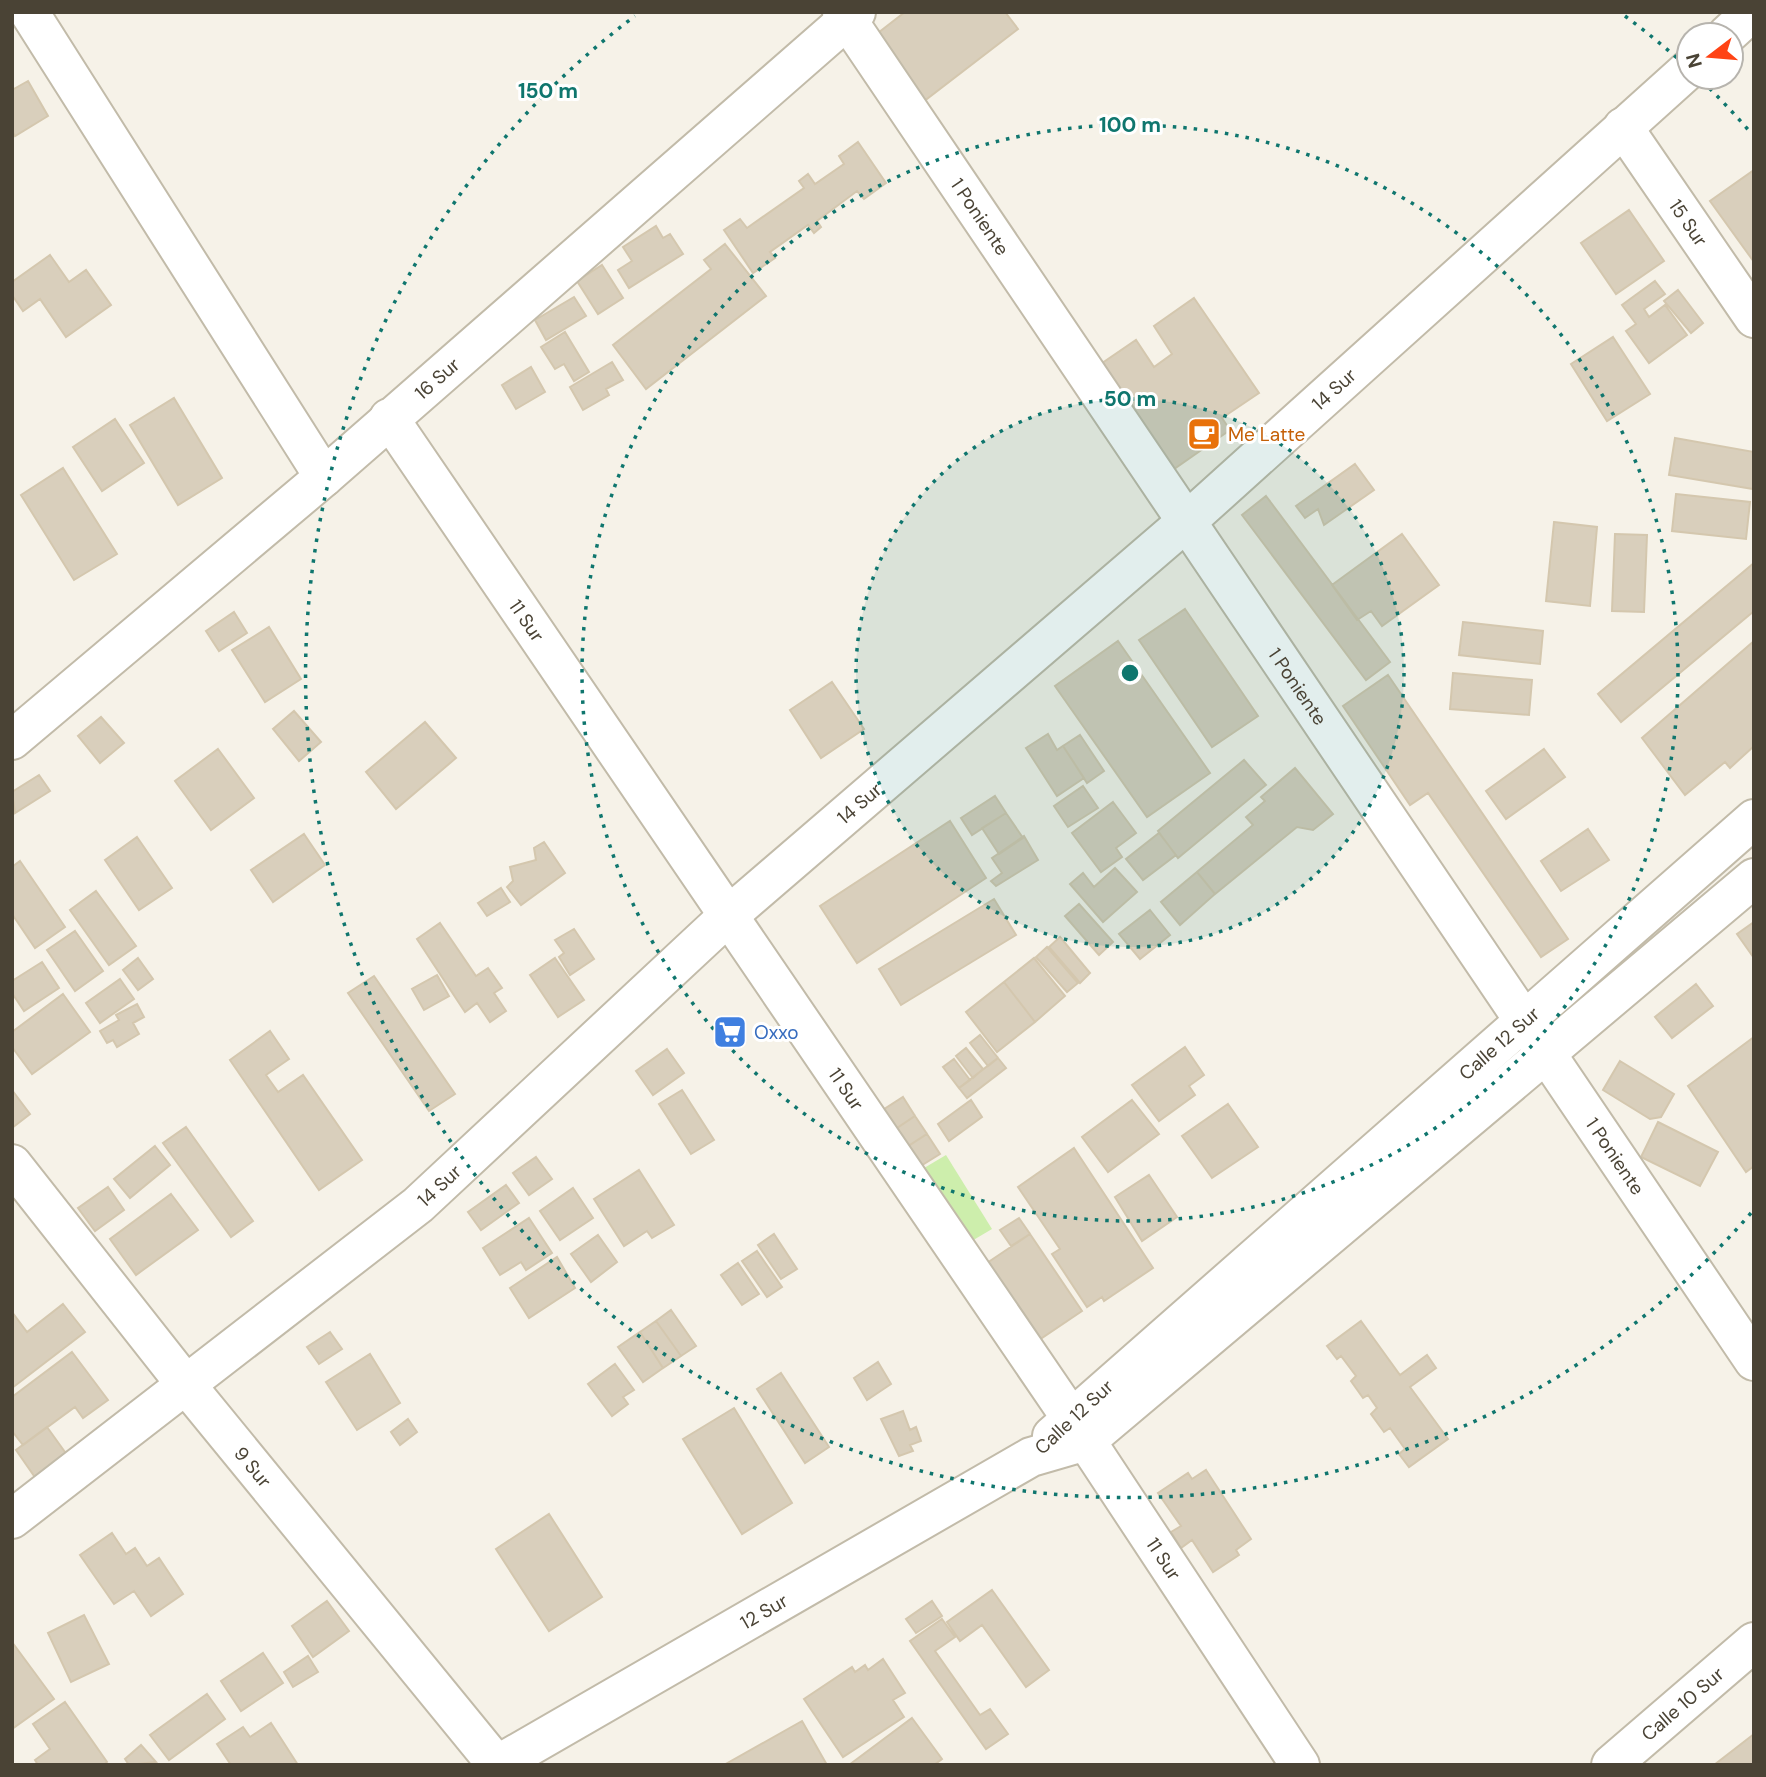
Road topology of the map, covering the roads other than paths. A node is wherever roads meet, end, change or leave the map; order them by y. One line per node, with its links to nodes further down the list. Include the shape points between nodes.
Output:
1 (29, 12): 7 (street)
2 (849, 15): 6 (street, 16 Sur); 8 (street, 1 Poniente)
3 (1675, 81): 4 (street, 14 Sur)
4 (1623, 127): 5 (street, 15 Sur); 8 (street, 14 Sur)
5 (1754, 318)
6 (389, 418): 7 (street, 16 Sur); 13 (street, 11 Sur)
7 (324, 477): 9 (street, 16 Sur)
8 (1186, 522): 13 (street, 14 Sur); 15 (street, 1 Poniente)
9 (12, 740)
10 (1754, 819): 12 (street, Calle 12 Sur)
11 (1754, 878): 14 (street, Calle 12 Sur)
12 (1660, 900): 14 (street); 15 (street, Calle 12 Sur)
13 (728, 916): 19 (street, 14 Sur, via 418,1205); 20 (street, 11 Sur)
14 (1690, 931): 16 (street, Calle 12 Sur)
15 (1523, 1021): 16 (street, 1 Poniente); 20 (street, Calle 12 Sur)
16 (1546, 1053): 18 (street, 1 Poniente); 20 (street, Calle 12 Sur)
17 (12, 1164): 19 (street, 9 Sur)
18 (1754, 1361)
19 (187, 1386): 22 (street, 14 Sur); 24 (street, 9 Sur)
20 (1078, 1429): 21 (street, Calle 12 Sur); 25 (street, 11 Sur)
21 (1031, 1457): 24 (street, 12 Sur)
22 (12, 1519)
23 (1754, 1642): 26 (street, Calle 10 Sur)
24 (497, 1765)
25 (1300, 1765)
26 (1611, 1765)

